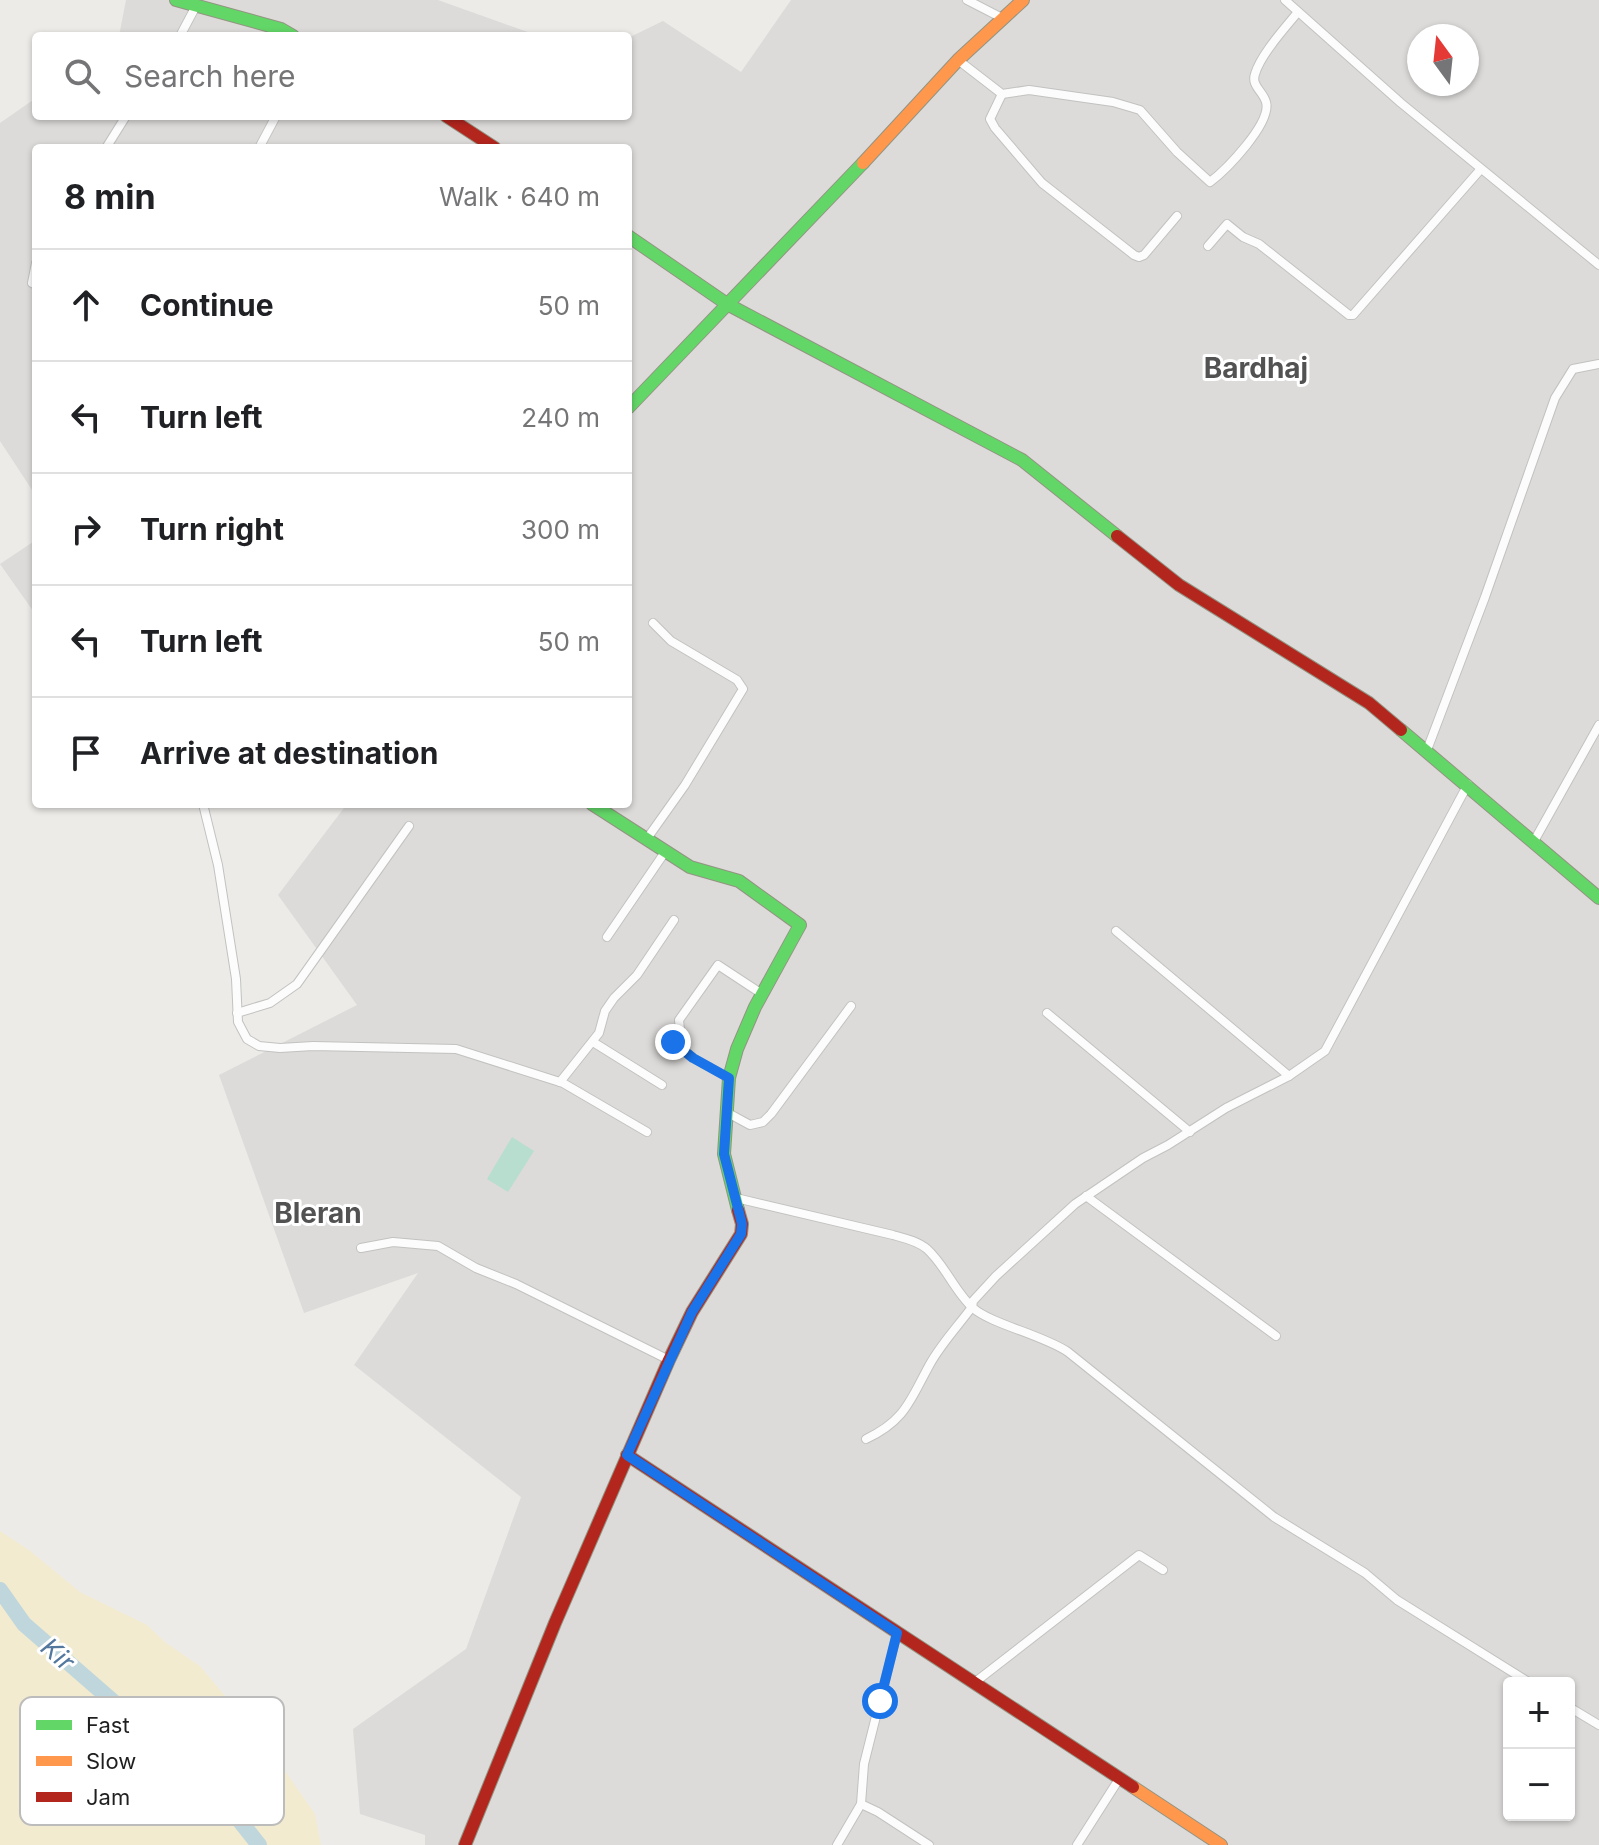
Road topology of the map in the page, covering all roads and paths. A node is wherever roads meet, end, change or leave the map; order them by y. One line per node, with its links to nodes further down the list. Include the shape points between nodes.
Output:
1 (176, 0): 5 (street)
2 (967, 0): 7 (street)
3 (1023, 0): 7 (street)
4 (1285, 0): 6 (street)
5 (202, 5): 8 (street); 9 (street)
6 (1298, 12): 11 (street, via 1255,72 1267,108 1258,127 1210,182 1140,110 1029,90); 18 (street)
7 (1004, 19): 10 (street)
8 (183, 32)
9 (286, 32)
10 (958, 60): 11 (street); 23 (street)
11 (1002, 94): 19 (street, via 990,119 995,128 1042,183 1134,255 1144,255)
12 (124, 120): 15 (street)
13 (274, 120): 16 (street)
14 (452, 120): 17 (street)
15 (108, 144)
16 (261, 144)
17 (489, 144)
18 (1480, 170): 21 (street, via 1353,315 1227,224); 22 (street)
19 (1177, 216)
20 (632, 239): 23 (street)
21 (1208, 246)
22 (1599, 265)
23 (727, 304): 25 (street); 28 (street, via 1022,460 1179,585 1369,703)
24 (1599, 364): 28 (street, via 1573,369 1555,398)
25 (632, 404)
26 (653, 623): 33 (street, via 743,689)
27 (1599, 725): 34 (street)
28 (1427, 750): 29 (street)
29 (1468, 784): 34 (street); 45 (street, via 1334,1038 1325,1051)
30 (204, 808): 42 (street, via 218,865)
31 (598, 808): 33 (street)
32 (409, 826): 42 (street, via 297,984 270,1003)
33 (646, 840): 35 (street)
34 (1533, 843): 36 (street)
35 (665, 852): 39 (street); 40 (street, via 690,867 739,881 800,923)
36 (1599, 898)
37 (674, 920): 44 (street, via 605,1011)
38 (1116, 931): 45 (street)
39 (607, 937)
40 (762, 994): 46 (street); 46 (street, via 718,965 678,1023 673,1042)
41 (851, 1006): 49 (street, via 763,1122 750,1125)
42 (237, 1013): 47 (street, via 247,1039 259,1046 456,1049)
43 (1047, 1013): 51 (street)
44 (593, 1042): 47 (street); 48 (street)
45 (1289, 1076): 51 (street)
46 (729, 1078): 49 (street)
47 (560, 1082): 50 (street)
48 (662, 1085)
49 (728, 1113): 53 (street, via 724,1154)
50 (647, 1132)
51 (1190, 1132): 52 (street)
52 (1086, 1196): 55 (street, via 996,1276); 56 (street)
53 (736, 1198): 55 (street, via 912,1240 927,1249); 57 (street, via 742,1224 737,1243 692,1312)
54 (361, 1248): 57 (street, via 393,1242 438,1246)
55 (972, 1307): 58 (street, via 930,1363 896,1422); 62 (street, via 1068,1352 1274,1517)
56 (1276, 1336)
57 (669, 1360): 59 (street)
58 (866, 1439)
59 (627, 1455): 61 (street); 68 (street)
60 (1163, 1570): 63 (street, via 1139,1555)
61 (897, 1633): 63 (street); 67 (street, via 864,1764)
62 (1520, 1677)
63 (974, 1683): 66 (street)
64 (1575, 1711): 65 (street)
65 (1599, 1725)
66 (1119, 1779): 71 (street); 72 (street)
67 (861, 1804): 69 (street); 70 (street)
68 (465, 1845)
69 (837, 1845)
70 (929, 1845)
71 (1077, 1845)
72 (1221, 1845)

